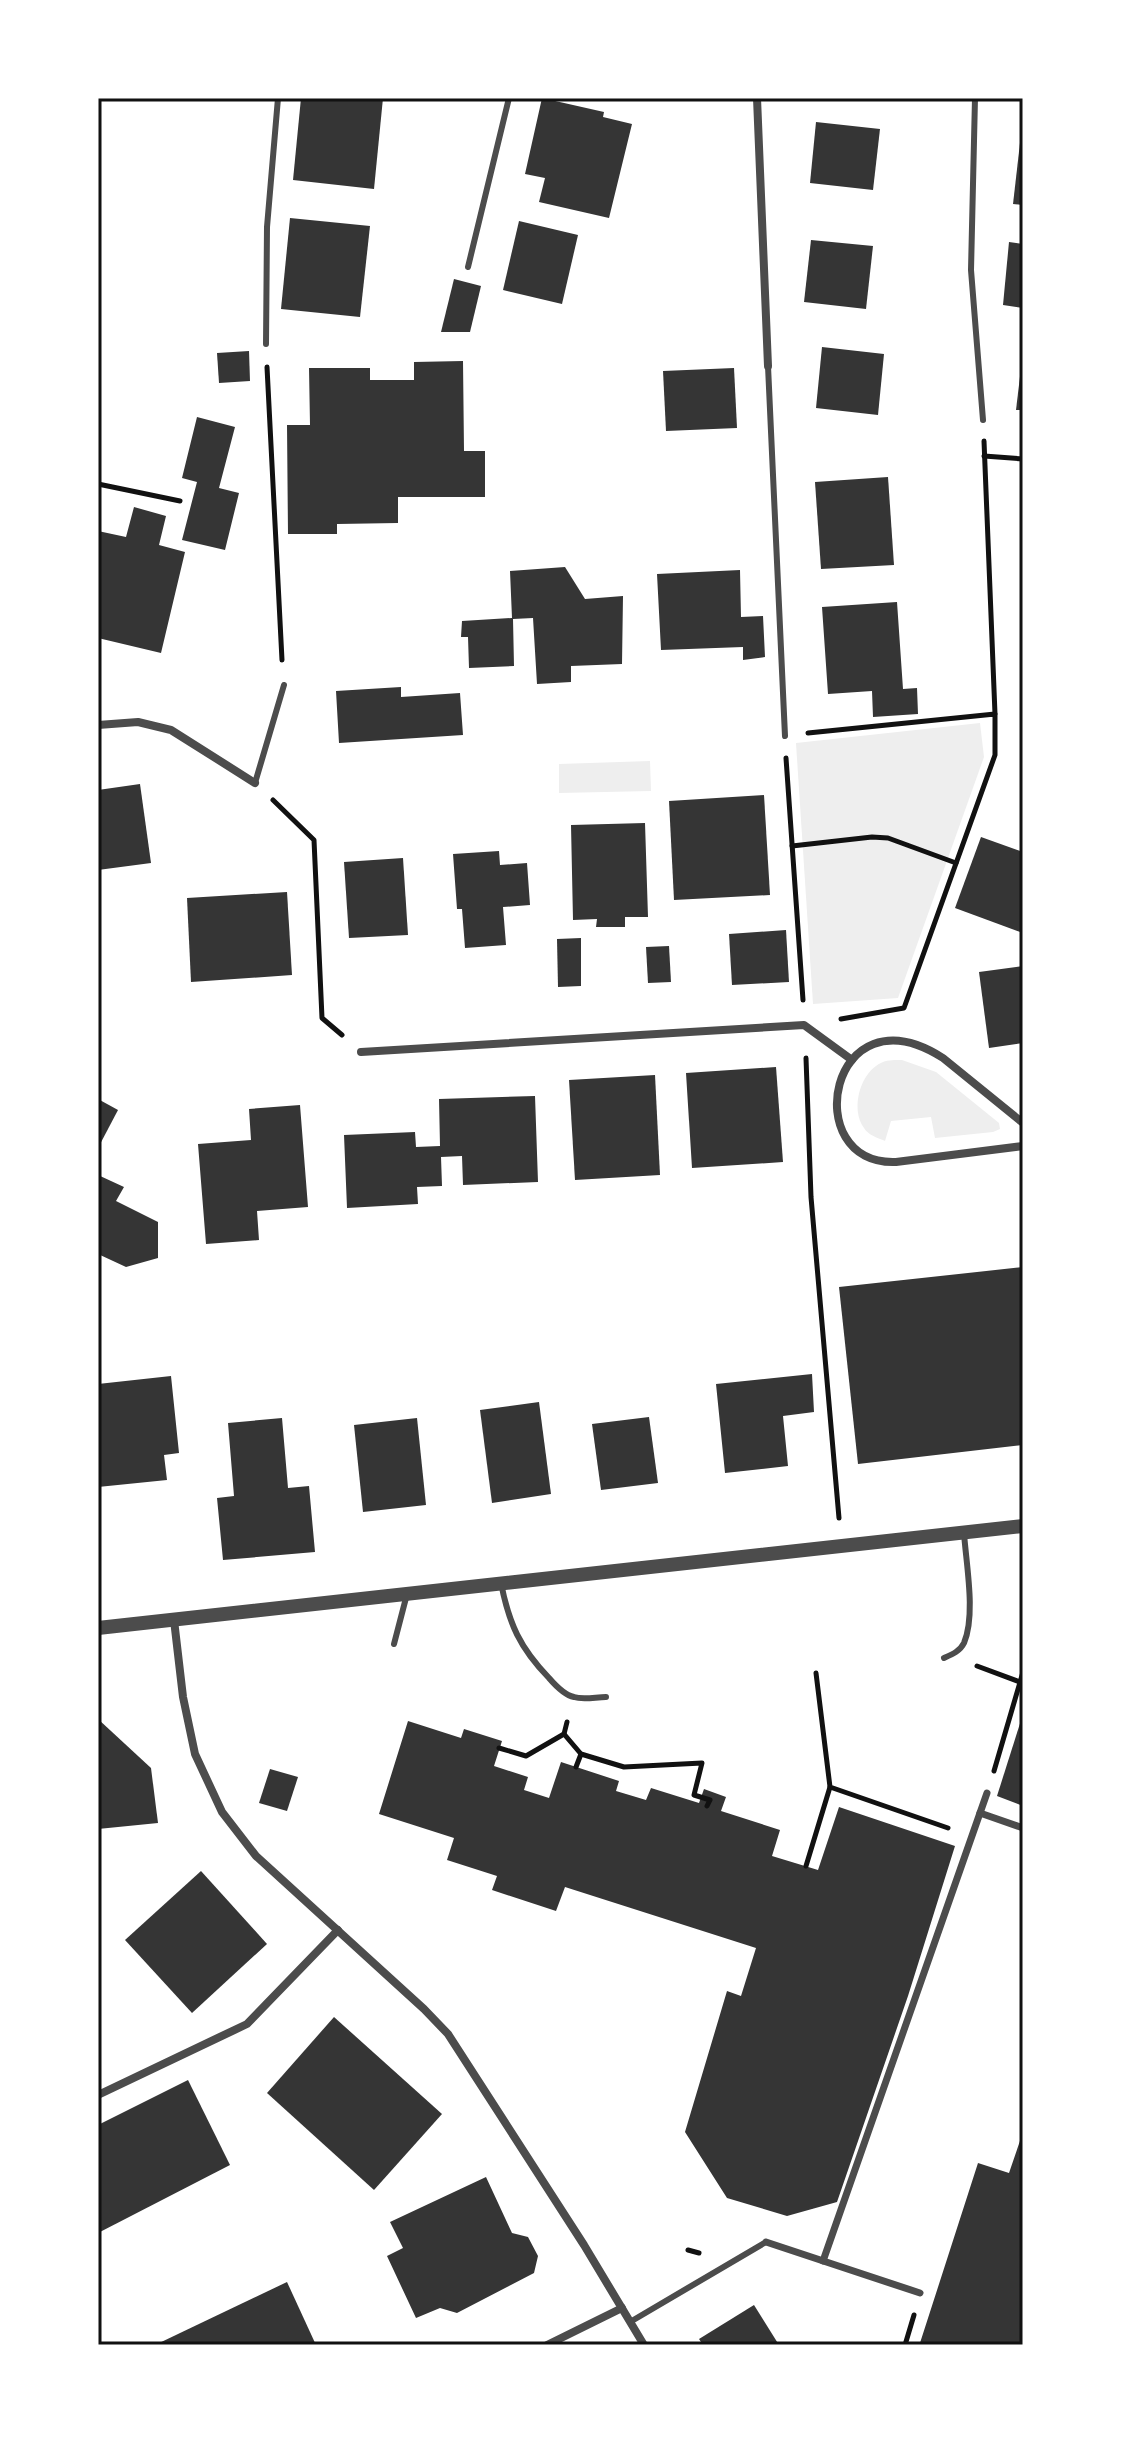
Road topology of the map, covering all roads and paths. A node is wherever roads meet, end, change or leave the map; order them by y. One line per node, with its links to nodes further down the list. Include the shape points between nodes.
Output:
1 (278, 98): 6 (lane, via 267,227)
2 (509, 98): 5 (lane)
3 (757, 98): 7 (street)
4 (975, 98): 8 (lane, via 971,270)
5 (468, 267)
6 (266, 344): 13 (path)
7 (768, 366): 16 (lane)
8 (983, 420): 9 (path)
9 (984, 456): 10 (path); 14 (path)
10 (1023, 459)
11 (98, 484): 12 (path)
12 (180, 501)
13 (284, 685): 17 (lane)
14 (995, 714): 16 (path); 19 (path, via 995,755)
15 (98, 725): 17 (street, via 138,722 171,730)
16 (785, 736): 18 (path)
17 (255, 783): 21 (path, via 314,840 322,1018)
18 (792, 846): 19 (path, via 888,838); 20 (path)
19 (956, 863): 20 (path, via 904,1008)
20 (804, 1025): 21 (street); 22 (street); 27 (path, via 811,1197)
21 (361, 1052)
22 (852, 1060): 23 (street, via 875,1043 914,1043 958,1069); 24 (street, via 837,1087 838,1116 849,1141 875,1161)
23 (1023, 1123)
24 (1023, 1146)
25 (1023, 1526): 26 (street)
26 (964, 1533): 27 (street); 33 (lane, via 968,1623)
27 (842, 1547): 28 (street)
28 (501, 1583): 29 (street); 38 (lane, via 508,1617 523,1649 558,1688)
29 (407, 1594): 30 (street); 32 (lane)
30 (174, 1620): 31 (street); 51 (street, via 195,1754 222,1812 256,1856)
31 (98, 1628)
32 (394, 1644)
33 (956, 1653): 34 (lane); 37 (path)
34 (944, 1658)
35 (1023, 1672): 37 (path)
36 (816, 1673): 44 (path)
37 (1020, 1682): 45 (path)
38 (574, 1697): 39 (lane); 40 (path)
39 (606, 1697)
40 (564, 1734): 41 (path, via 526,1756); 42 (path)
41 (499, 1748)
42 (581, 1754): 43 (path); 46 (path, via 624,1767 702,1763 694,1795 710,1800)
43 (576, 1767)
44 (830, 1787): 49 (path); 50 (path)
45 (987, 1793): 47 (street)
46 (707, 1806)
47 (980, 1813): 48 (street); 49 (street)
48 (1023, 1828)
49 (972, 1836): 54 (street)
50 (806, 1866)
51 (338, 1930): 52 (street, via 247,2024); 56 (street, via 448,2034)
52 (98, 2095)
53 (766, 2242): 54 (street); 57 (lane)
54 (823, 2261): 55 (street)
55 (920, 2293)
56 (622, 2308): 57 (street); 58 (street)
57 (630, 2322): 59 (street)
58 (547, 2345)
59 (644, 2345)

